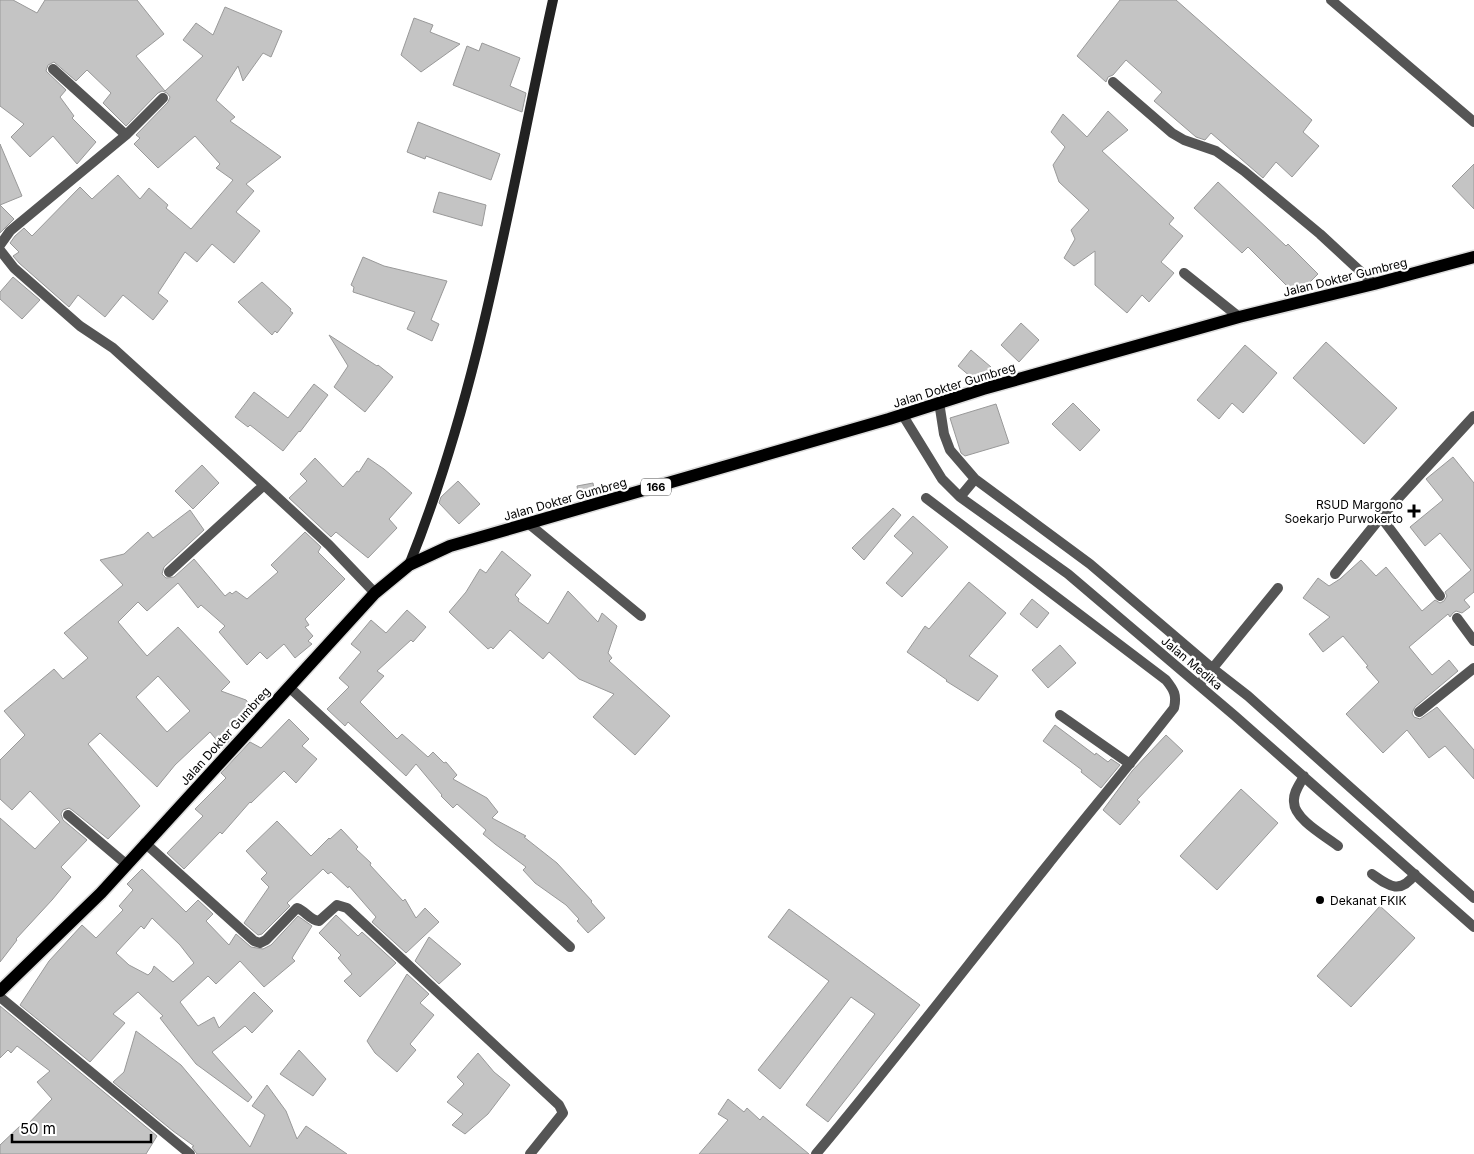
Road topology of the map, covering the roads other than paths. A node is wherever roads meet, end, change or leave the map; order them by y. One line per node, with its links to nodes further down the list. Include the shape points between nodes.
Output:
1 (553, 0): 23 (street, via 490,303 448,455)
2 (1331, 0): 6 (street)
3 (54, 69): 7 (street)
4 (1112, 82): 12 (street, via 1172,133 1216,150 1244,171)
5 (163, 98): 7 (street)
6 (1474, 122)
7 (126, 135): 8 (street, via 10,231)
8 (0, 245)
9 (0, 250): 18 (street, via 14,268 80,326 113,348)
10 (1474, 257): 12 (main road, Jalan Dokter Gumbreg / 166)
11 (1184, 273): 13 (street)
12 (1374, 284): 13 (main road, Jalan Dokter Gumbreg / 166)
13 (1239, 317): 14 (main road, Jalan Dokter Gumbreg / 166)
14 (939, 402): 15 (main road, Jalan Dokter Gumbreg / 166); 17 (street, Jalan Medika, via 950,450)
15 (902, 414): 19 (street, Jalan Medika, via 942,479); 22 (main road, Jalan Dokter Gumbreg / 166)
16 (1474, 416): 21 (street)
17 (975, 479): 19 (street); 32 (street, Jalan Medika, via 1090,564)
18 (264, 485): 24 (street); 27 (street)
19 (960, 497): 34 (street, Jalan Medika, via 1068,574)
20 (926, 498): 38 (street, via 1166,680 1175,693 1174,708)
21 (1382, 517): 25 (street); 28 (street)
22 (529, 524): 23 (main road, Jalan Dokter Gumbreg / 166, via 450,546); 29 (street)
23 (409, 565): 27 (main road, Jalan Dokter Gumbreg / 166)
24 (169, 572)
25 (1335, 574)
26 (1278, 588): 32 (street)
27 (375, 593): 35 (main road, Jalan Dokter Gumbreg / 166)
28 (1440, 596)
29 (641, 616)
30 (1456, 618): 31 (street)
31 (1474, 641)
32 (1212, 668): 34 (street); 46 (street, Jalan Medika, via 1248,696)
33 (1474, 668): 36 (street)
34 (1198, 685): 39 (street, Jalan Medika)
35 (289, 686): 41 (main road, Jalan Dokter Gumbreg / 166); 48 (street)
36 (1419, 712)
37 (1060, 715): 38 (street)
38 (1130, 764): 53 (street)
39 (1304, 776): 42 (street, via 1295,792 1294,808); 45 (street, Jalan Medika)
40 (68, 815): 43 (street)
41 (145, 843): 43 (main road, Jalan Dokter Gumbreg / 166); 52 (street, via 260,943 297,908 319,921 337,905 347,908 559,1105 563,1114)
42 (1338, 846)
43 (126, 864): 49 (main road, Jalan Dokter Gumbreg / 166, via 101,893)
44 (1372, 874): 45 (street, via 1384,883 1400,887)
45 (1415, 874): 47 (street, Jalan Medika)
46 (1474, 898)
47 (1474, 927)
48 (570, 947)
49 (0, 991)
50 (0, 997): 51 (street)
51 (190, 1154)
52 (530, 1154)
53 (816, 1154)

